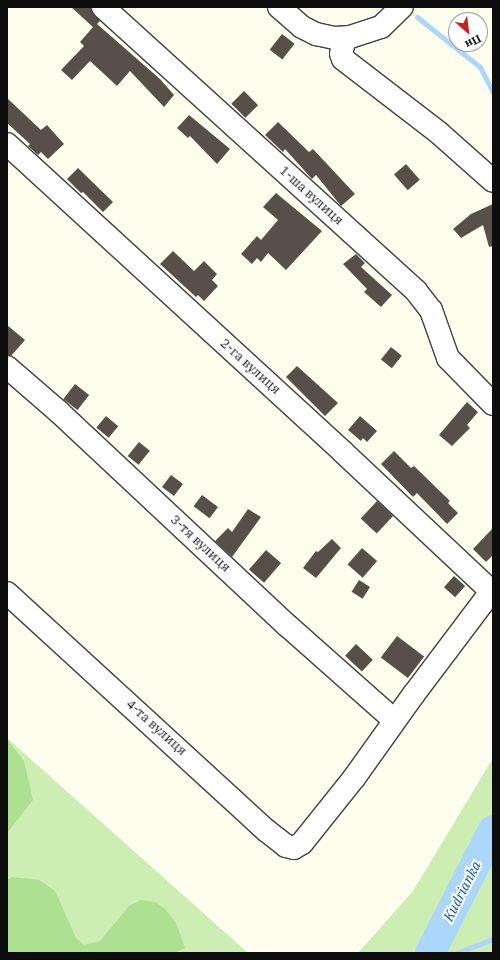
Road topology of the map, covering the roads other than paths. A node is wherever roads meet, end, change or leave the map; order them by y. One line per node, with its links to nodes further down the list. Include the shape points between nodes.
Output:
1 (103, 7): 8 (street, 1-ша вулиця, via 416,291 431,310 448,358)
2 (279, 7): 4 (street, via 309,31 329,37)
3 (402, 7): 4 (street, via 380,27)
4 (345, 38): 6 (street, via 341,54 343,59 439,133)
5 (7, 144): 9 (street, 2-га вулиця)
6 (493, 181)
7 (7, 367): 11 (street, 3-тя вулиця)
8 (493, 404)
9 (492, 590): 11 (street, 4-та вулиця)
10 (7, 593): 11 (street, 4-та вулиця, via 267,831 290,847 298,846 308,836 363,766)
11 (394, 720)

